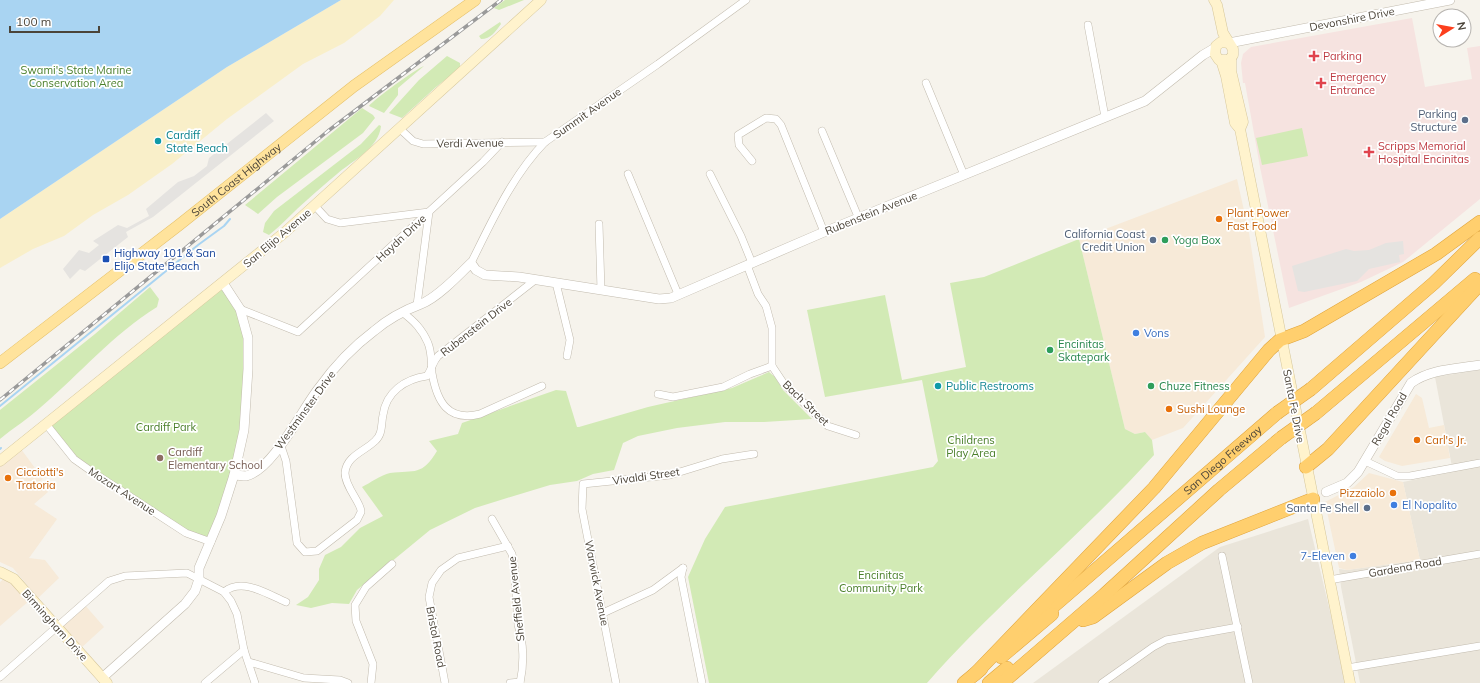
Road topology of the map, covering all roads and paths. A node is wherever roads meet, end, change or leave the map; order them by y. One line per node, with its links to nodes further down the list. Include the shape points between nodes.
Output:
1 (474, 0): 42 (main road, South Coast Highway, via 354,86)
2 (541, 0): 14 (main road, San Elijo Avenue)
3 (746, 0): 17 (street, Summit Avenue)
4 (1214, 0): 8 (main road, via 1223,33); 9 (main road, via 1218,36)
5 (1450, 0): 7 (street, Devonshire Drive)
6 (1088, 25): 13 (street)
7 (1254, 39): 8 (street, Devonshire Drive); 10 (street, Devonshire Drive)
8 (1229, 43): 9 (main road, via 1224,42); 10 (main road, via 1232,46)
9 (1216, 46): 10 (main road, Santa Fe Drive, via 1215,54); 11 (street, Rubenstein Avenue)
10 (1226, 58): 11 (street, Rubenstein Avenue, via 1205,60); 41 (main road, Santa Fe Drive, via 1243,122 1240,129)
11 (1191, 66): 13 (street, Rubenstein Avenue, via 1145,101)
12 (926, 83): 21 (street)
13 (1105, 117): 21 (street, Rubenstein Avenue)
14 (400, 128): 16 (street, Verdi Avenue, via 413,141 423,144); 22 (main road, San Elijo Avenue)
15 (822, 130): 24 (street)
16 (502, 142): 17 (street, Verdi Avenue); 23 (street, Haydn Drive)
17 (545, 142): 29 (street, Summit Avenue, via 533,154 501,203)
18 (752, 160): 27 (street, via 739,144 738,135 766,118 776,119 781,125)
19 (628, 174): 37 (street)
20 (710, 174): 30 (street, via 741,236)
21 (964, 175): 24 (street, Rubenstein Avenue)
22 (315, 206): 23 (street, via 327,219 340,223); 33 (main road, San Elijo Avenue)
23 (428, 212): 38 (street); 39 (street, Haydn Drive, via 298,332)
24 (859, 219): 27 (street, Rubenstein Avenue)
25 (1480, 222): 41 (highway, via 1436,254 1381,287 1304,331)
26 (599, 224): 36 (street)
27 (824, 232): 30 (street, Rubenstein Avenue)
28 (1478, 240): 85 (highway, San Diego Freeway, bridge, via 1434,283 1311,389 1277,413)
29 (471, 263): 32 (street, via 476,270 485,275); 38 (street, Westminster Drive, via 452,282)
30 (750, 264): 37 (street, Rubenstein Avenue); 48 (street, via 758,294 766,306 772,328)
31 (1480, 275): 73 (highway, San Diego Freeway, bridge, via 1316,413 1281,438 1219,490)
32 (535, 280): 34 (street, Rubenstein Avenue); 46 (street, Rubenstein Drive, via 438,356)
33 (223, 283): 39 (street); 51 (main road, San Elijo Avenue)
34 (556, 283): 36 (street, Rubenstein Avenue); 43 (street, via 570,340)
35 (1480, 284): 58 (highway, via 1328,449)
36 (601, 290): 37 (street, Rubenstein Avenue, via 659,299)
37 (678, 294)
38 (417, 305): 40 (street, Westminster Drive)
39 (240, 309): 59 (street, via 248,338 248,369 244,430)
40 (402, 312): 46 (street, via 420,329 428,343); 53 (street, Westminster Drive, via 374,331 332,371)
41 (1280, 340): 58 (main road, Santa Fe Drive); 85 (highway, via 1154,488)
42 (15, 351): 44 (main road); 45 (main road, South Coast Highway)
43 (567, 356)
44 (0, 357)
45 (0, 363)
46 (432, 364): 49 (street, via 440,400 450,412 461,416 480,414); 53 (street, Rubenstein Drive, via 427,376 403,383 394,390 384,408 382,432 376,441 355,455 348,464 345,471 346,483 361,512 357,520 317,551 305,552 297,543 286,460)
47 (1480, 365): 56 (street, Regal Road, via 1431,373 1411,383)
48 (772, 366): 50 (street, via 723,387 673,398); 52 (street, Bach Street, via 784,384 828,426)
49 (542, 386)
50 (658, 394)
51 (46, 424): 55 (main road, San Elijo Avenue); 64 (street, Mozart Avenue, via 74,459 186,533)
52 (856, 435)
53 (281, 446): 59 (street, Westminster Drive, via 256,472 246,476)
54 (754, 454): 60 (street, Vivaldi Street, via 722,459 670,475)
55 (0, 461)
56 (1365, 461): 57 (street, via 1397,476 1410,476); 61 (street, Regal Road, via 1350,481)
57 (1480, 463)
58 (1306, 467): 62 (main road, Santa Fe Drive)
59 (234, 475): 64 (street)
60 (583, 484): 75 (street, Warwick Avenue, via 582,509)
61 (1326, 492): 62 (street, Regal Road)
62 (1313, 499): 71 (main road, Santa Fe Drive); 76 (highway, via 1202,543 1167,563 1093,617)
63 (492, 519): 65 (street, Sheffield Avenue)
64 (211, 542): 70 (street, via 199,568)
65 (508, 546): 87 (street, Sheffield Avenue, via 514,563 518,625 521,635 523,666); 92 (street, Bristol Road, via 458,558 441,570 432,583 429,597)
66 (1480, 554): 71 (street, Gardena Road)
67 (1222, 556): 78 (street)
68 (392, 564): 91 (street, via 373,579 355,605 360,633 374,664)
69 (1, 573): 77 (main road, Birmingham Drive, via 14,579)
70 (199, 579): 72 (street); 77 (street, via 187,573 125,576 109,581); 86 (street, via 185,604)
71 (1329, 580): 82 (main road, Santa Fe Drive)
72 (224, 592): 74 (street, via 231,586 240,584); 80 (street, via 237,614)
73 (1104, 596): 76 (highway, San Diego Freeway); 96 (highway, via 1089,597)
74 (286, 602)
75 (603, 613): 94 (street, Warwick Avenue); 95 (street, via 652,590 682,568 681,577)
76 (1072, 623): 97 (highway, San Diego Freeway)
77 (56, 627): 83 (street); 86 (main road, Birmingham Drive)
78 (1238, 627): 98 (street, via 1166,640); 99 (street)
79 (1480, 646): 82 (street)
80 (244, 650): 81 (street); 88 (street)
81 (249, 662): 84 (street); 89 (street)
82 (1347, 668): 100 (main road, Santa Fe Drive)
83 (0, 676)
84 (301, 680): 90 (street, via 340,680)
85 (970, 680)
86 (102, 681)
87 (520, 682): 93 (street)
88 (205, 683)
89 (255, 683)
90 (348, 683)
91 (371, 683)
92 (444, 683)
93 (510, 683)
94 (616, 683)
95 (702, 683)
96 (989, 683)
97 (1002, 683)
98 (1102, 683)
99 (1249, 683)
100 (1350, 683)

